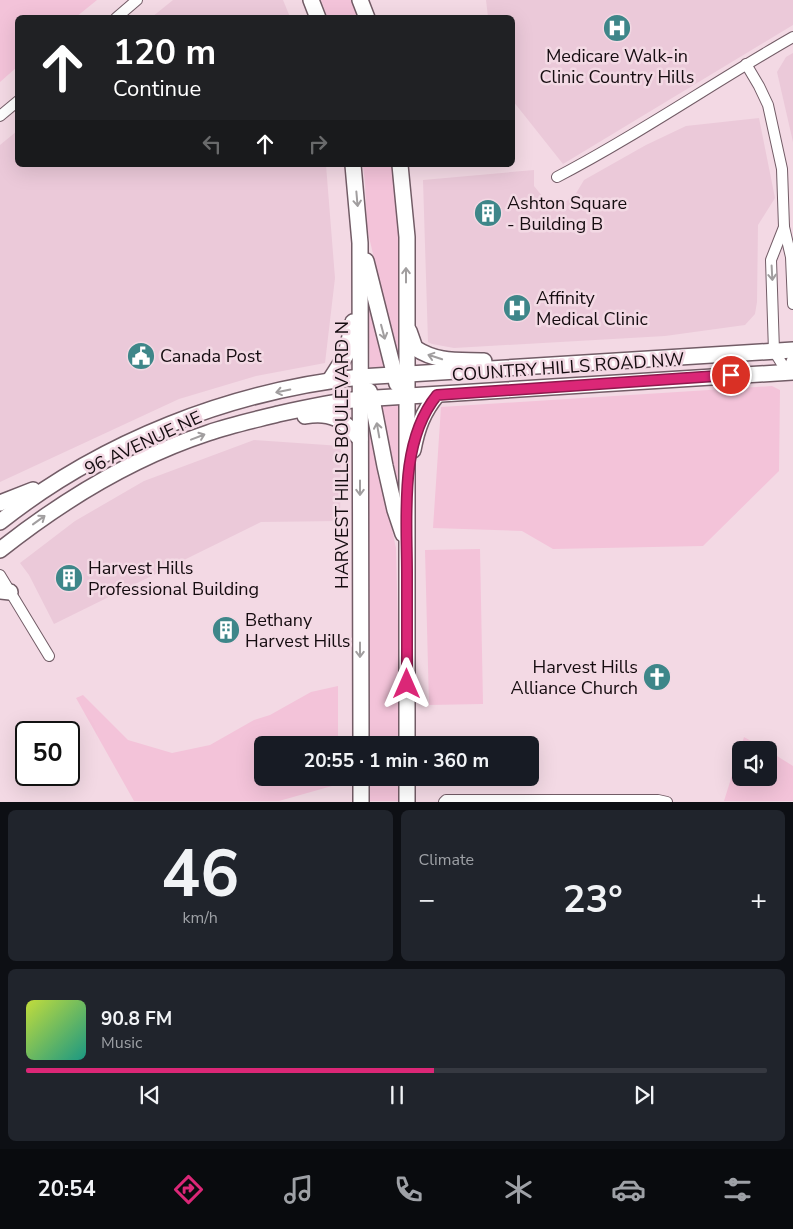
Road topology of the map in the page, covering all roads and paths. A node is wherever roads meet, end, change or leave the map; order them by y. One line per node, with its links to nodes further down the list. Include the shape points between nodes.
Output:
1 (137, 0): 5 (street)
2 (311, 0): 6 (main road)
3 (356, 0): 7 (main road)
4 (360, 0): 8 (main road)
5 (120, 15)
6 (317, 15)
7 (365, 15)
8 (366, 15)
9 (793, 37): 10 (street)
10 (746, 64): 15 (street); 16 (street, via 765,99 774,130 782,169)
11 (15, 104): 12 (street)
12 (0, 116)
13 (353, 167): 17 (main road, HARVEST HILLS BOULEVARD N, one-way to 17)
14 (400, 167): 20 (main road, one-way to 14, via 407,237)
15 (557, 177)
16 (784, 227): 19 (street, via 791,257); 22 (street, one-way to 22, via 771,260)
17 (360, 233): 18 (main road, HARVEST HILLS BOULEVARD N); 25 (main road, one-way to 25)
18 (360, 281): 26 (main road, HARVEST HILLS BOULEVARD N); 27 (main road, via 346,355)
19 (793, 304)
20 (407, 323): 23 (main road, one-way to 20, via 502,362 440,360 415,348); 25 (main road)
21 (793, 350): 22 (main road, COUNTRY HILLS ROAD NW)
22 (774, 351): 23 (main road, COUNTRY HILLS ROAD NW); 24 (street)
23 (518, 366): 25 (main road, COUNTRY HILLS ROAD NW)
24 (791, 367): 28 (main road, COUNTRY HILLS ROAD NW)
25 (401, 376): 26 (main road, 96 AVENUE NE); 29 (main road, via 399,389)
26 (360, 377): 27 (main road, 96 AVENUE NE); 30 (main road, via 368,387)
27 (330, 380): 33 (main road, 96 AVENUE NE, one-way to 33, via 256,396 203,412 152,432)
28 (437, 395): 29 (main road, COUNTRY HILLS ROAD NW); 34 (main road, via 419,423)
29 (406, 397): 30 (main road, 96 AVENUE NE); 34 (main road)
30 (366, 399): 31 (main road, 96 AVENUE NE, via 314,406); 32 (main road, HARVEST HILLS BOULEVARD N); 37 (main road, one-way to 30)
31 (254, 420): 32 (main road, via 271,421 316,414 330,416 344,422); 38 (main road, 96 AVENUE NE, one-way to 31, via 48,513 128,467 207,433)
32 (360, 439): 42 (main road, HARVEST HILLS BOULEVARD N, one-way to 42)
33 (77, 470): 35 (main road); 36 (main road, 96 AVENUE NE)
34 (406, 486): 37 (main road)
35 (0, 503)
36 (0, 522)
37 (407, 545): 43 (main road)
38 (0, 550)
39 (0, 575): 40 (street)
40 (5, 591): 41 (street)
41 (49, 656)
42 (361, 736)
43 (407, 736)
44 (361, 786): 46 (main road)
45 (407, 786): 47 (main road)
46 (361, 802)
47 (407, 802)
48 (444, 802): 49 (street)
49 (667, 802)

